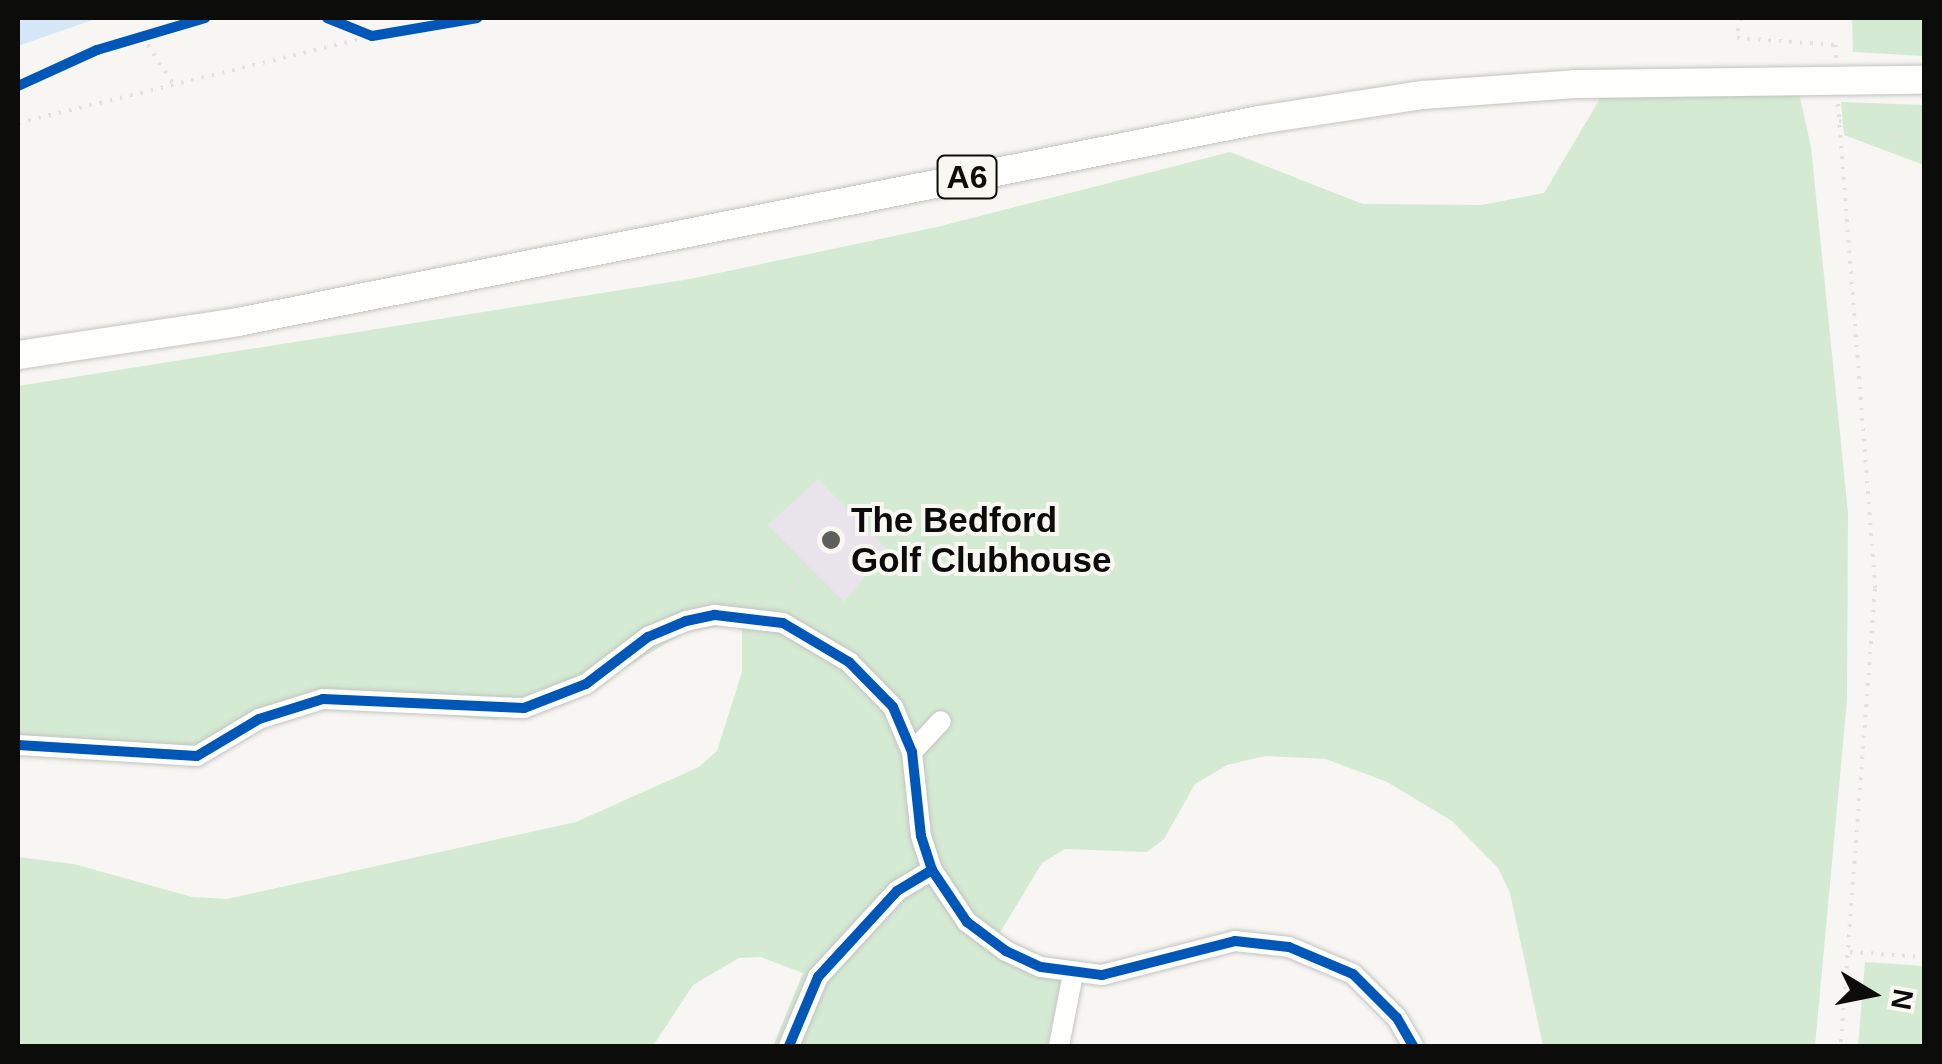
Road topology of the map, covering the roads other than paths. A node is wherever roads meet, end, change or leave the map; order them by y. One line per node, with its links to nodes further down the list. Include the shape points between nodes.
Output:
1 (1924, 80): 2 (highway, A6, via 1835,76 1575,84 1386,100 238,322)
2 (18, 355)
3 (942, 721): 5 (street)
4 (18, 746): 5 (street, via 103,745 197,756 259,719 323,698 524,708 586,684 648,637 715,615 783,623 870,679 893,707)
5 (912, 752): 6 (street, via 921,836)
6 (932, 870): 7 (street, via 968,922 996,943 1041,967); 8 (street, via 897,891 818,977)
7 (1073, 974): 9 (street); 10 (street, via 1130,972 1235,941 1289,947 1353,974 1397,1018)
8 (789, 1046)
9 (1059, 1046)
10 (1413, 1046)

